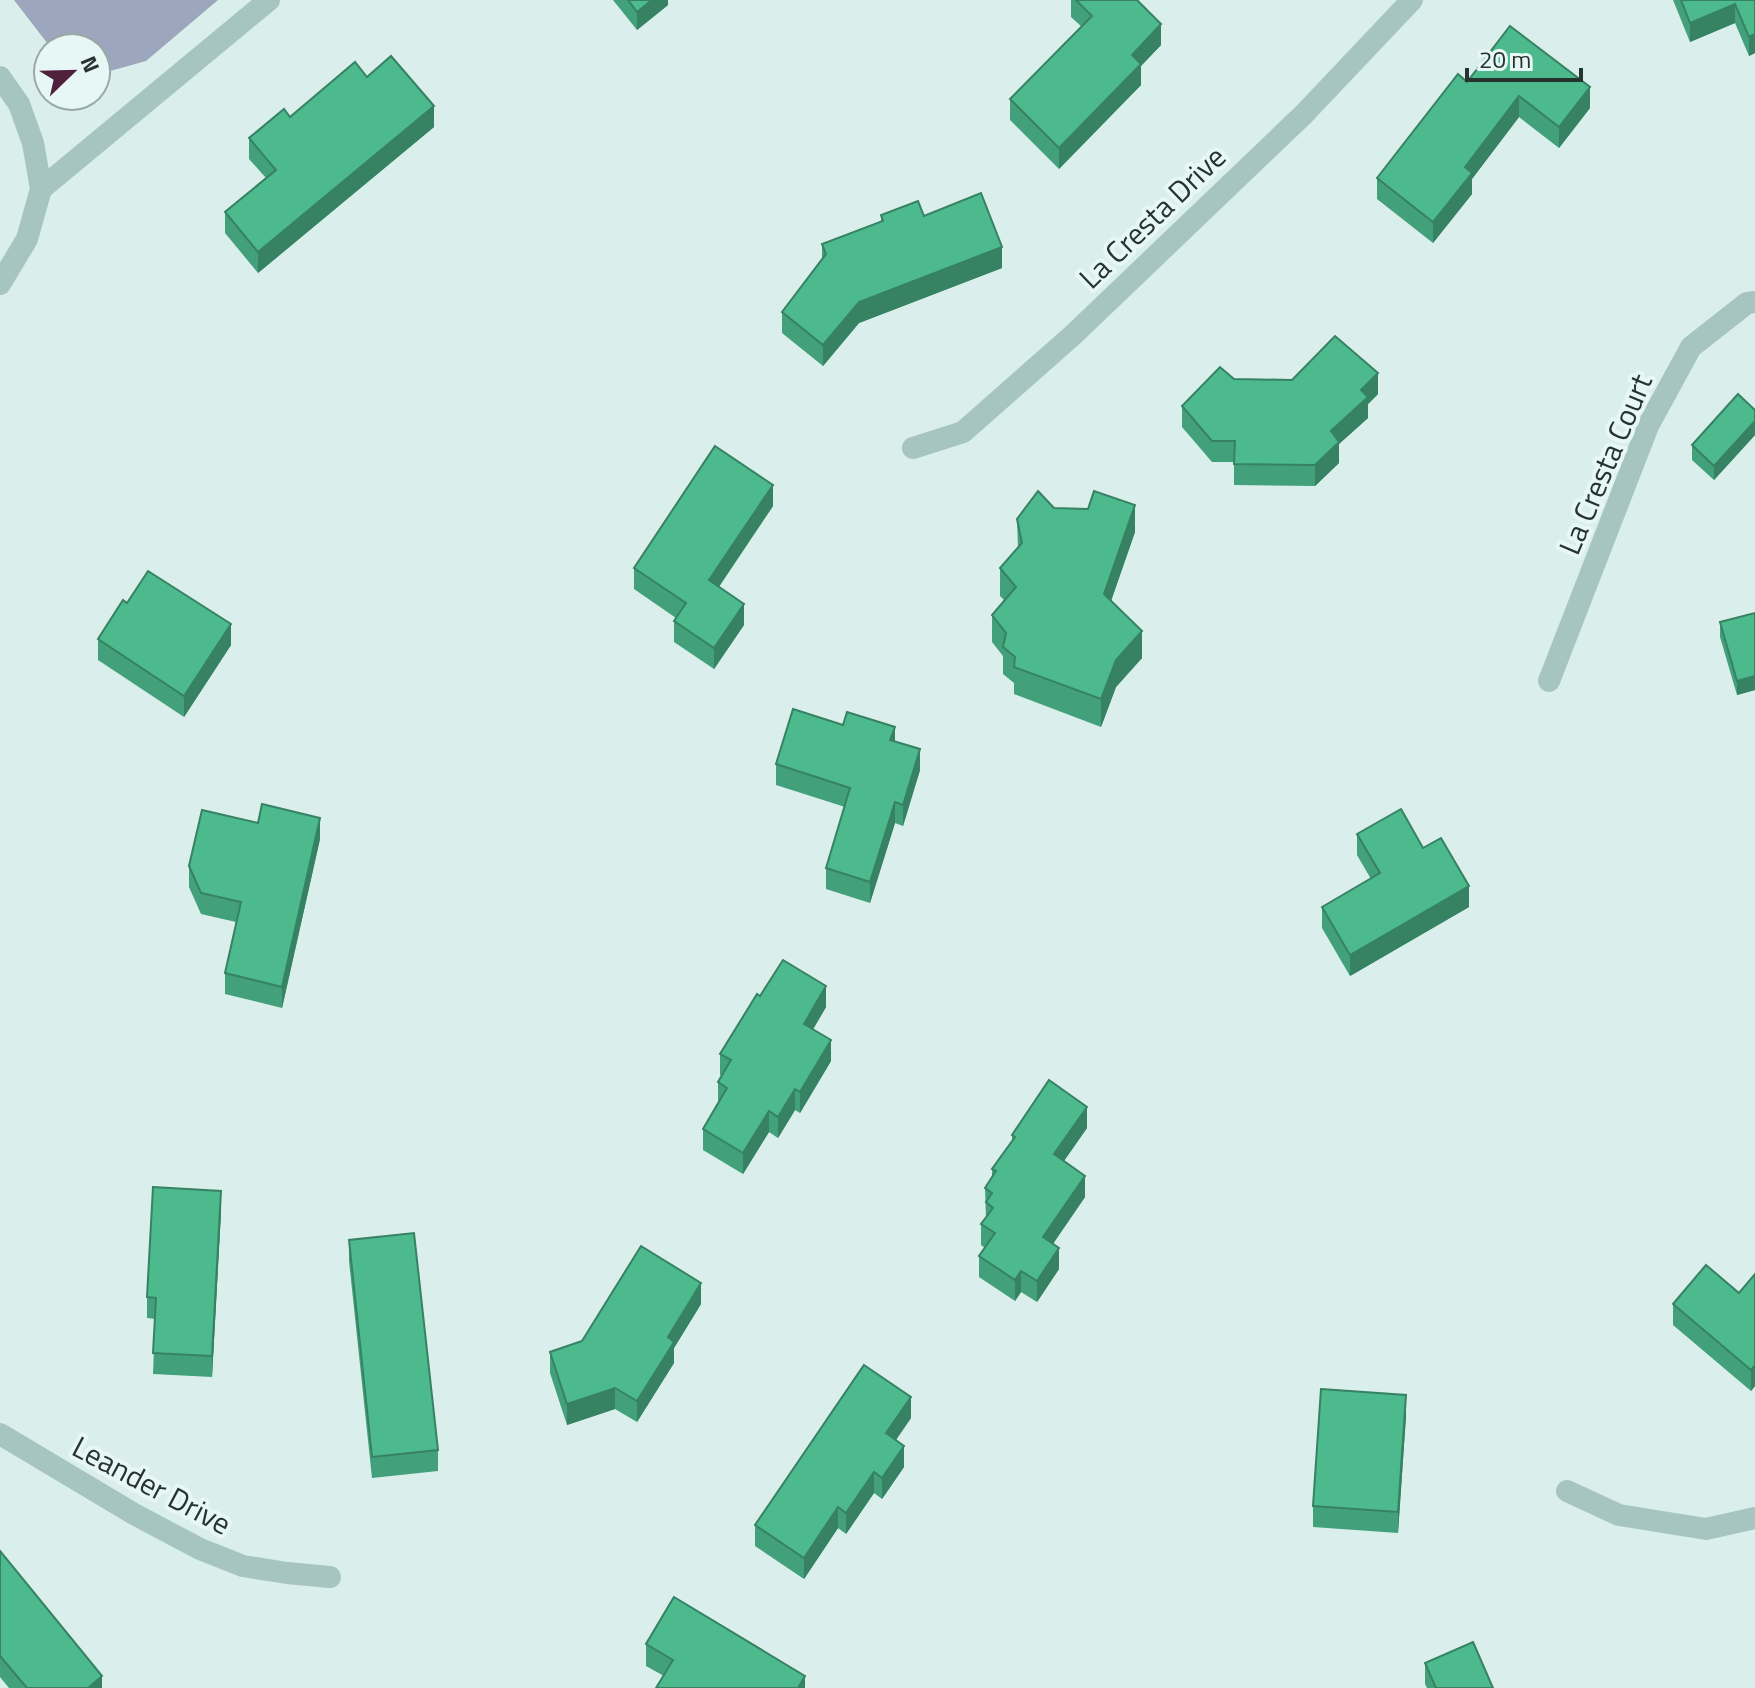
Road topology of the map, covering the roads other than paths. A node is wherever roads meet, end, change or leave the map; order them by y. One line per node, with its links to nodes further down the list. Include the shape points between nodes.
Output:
1 (269, 0): 4 (street)
2 (1412, 0): 7 (street, La Cresta Drive, via 1304,114 1073,335 963,432)
3 (0, 77): 4 (street, via 19,104)
4 (41, 189): 5 (street, via 27,239)
5 (0, 284)
6 (1755, 302): 8 (street, La Cresta Court, via 1691,347 1648,426)
7 (913, 448)
8 (1549, 681)
9 (0, 1434): 12 (street, Leander Drive, via 200,1549 243,1566)
10 (1567, 1491): 11 (street, via 1619,1515 1706,1529)
11 (1755, 1518)
12 (330, 1577)

